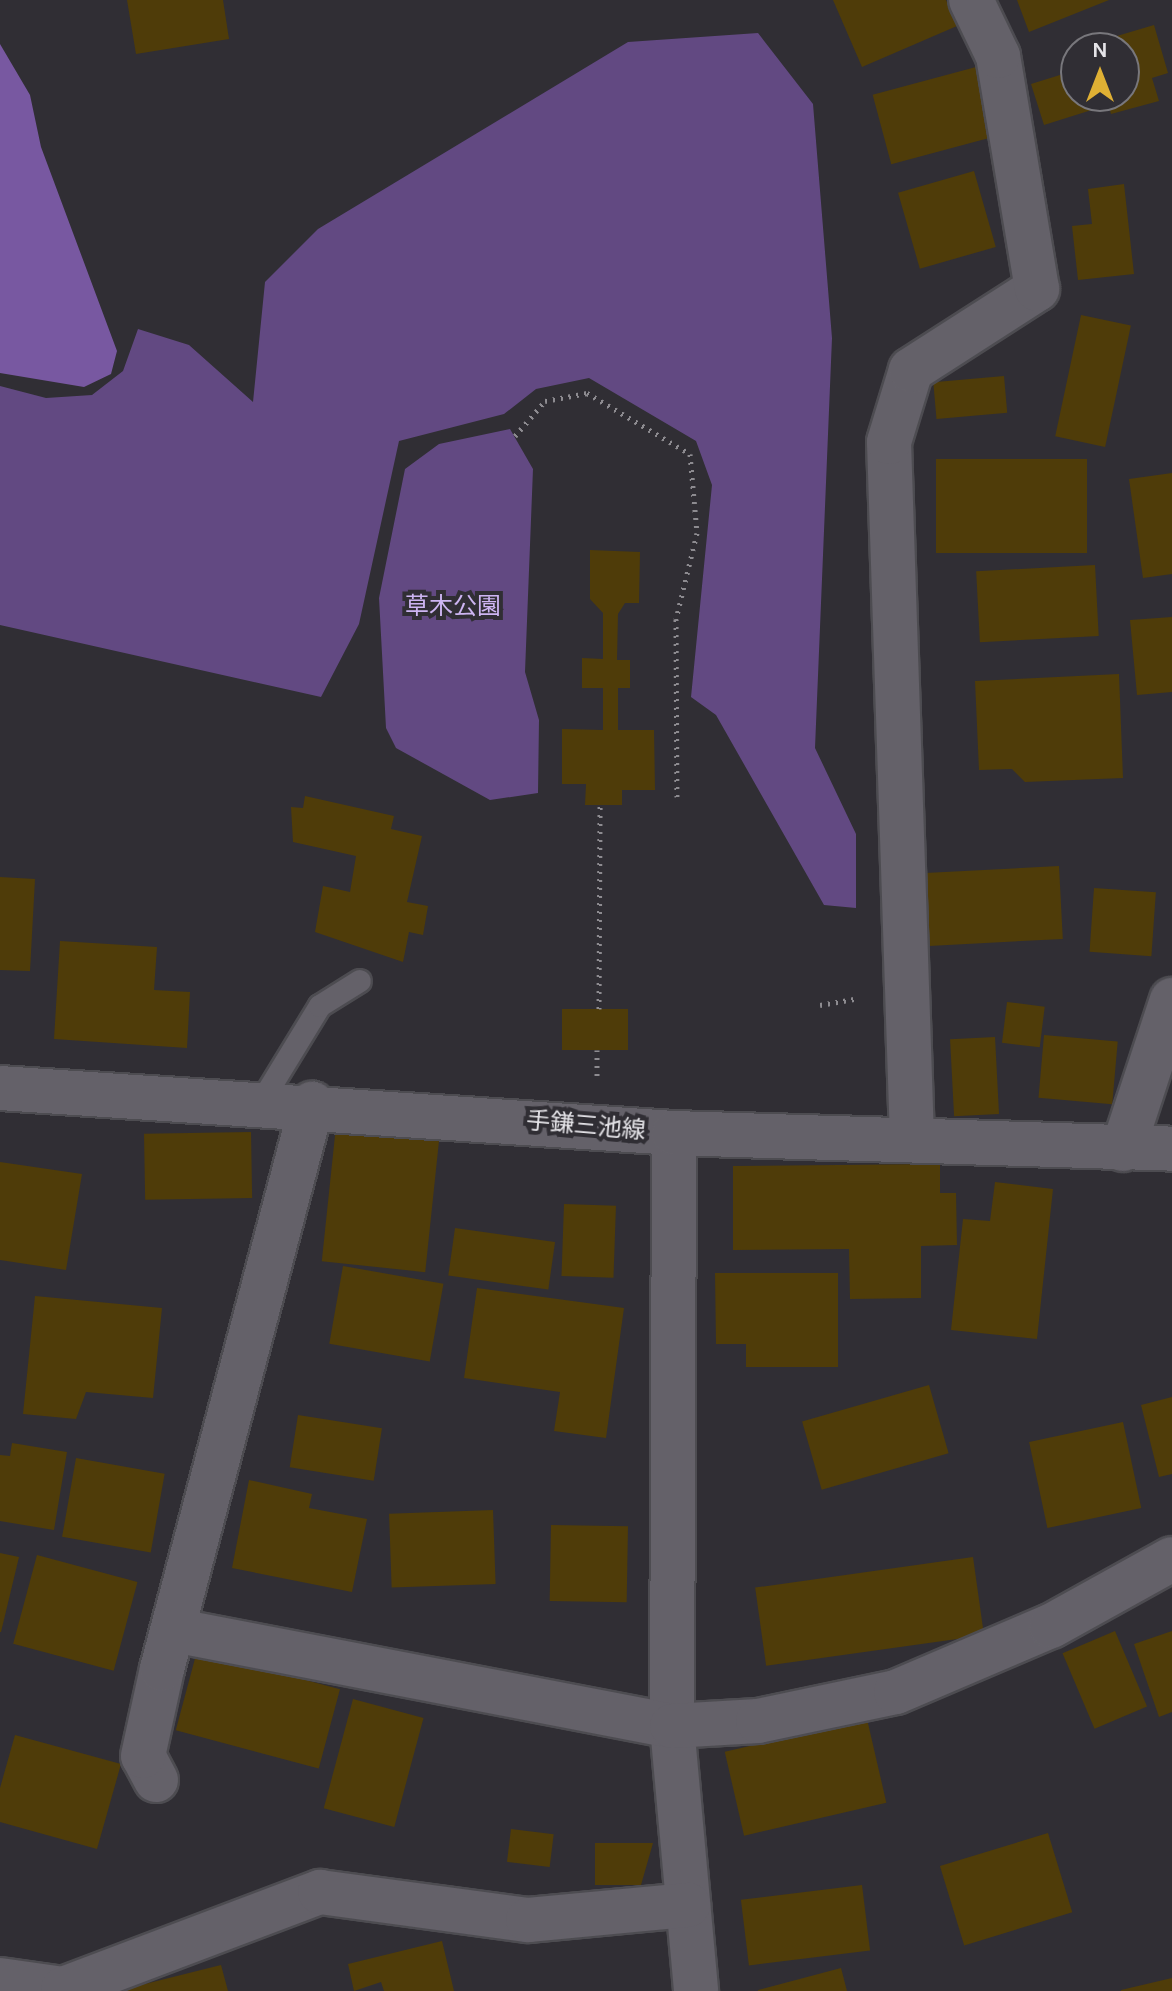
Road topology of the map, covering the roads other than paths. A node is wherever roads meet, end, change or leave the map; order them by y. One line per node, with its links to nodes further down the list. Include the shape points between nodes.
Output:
1 (971, 0): 8 (street, via 998,56 1037,289 911,370 889,442)
2 (360, 981): 5 (lane, via 320,1006)
3 (1172, 1000): 9 (street)
4 (0, 1088): 5 (street, 手鎌三池線)
5 (262, 1101): 6 (street, 手鎌三池線)
6 (312, 1104): 7 (street, 手鎌三池線); 12 (street)
7 (674, 1133): 8 (street, 手鎌三池線); 13 (street)
8 (912, 1139): 9 (street, 手鎌三池線)
9 (1123, 1149): 10 (street, 手鎌三池線)
10 (1172, 1149)
11 (1172, 1559): 13 (street, via 1051,1626 896,1692 758,1721)
12 (173, 1630): 13 (street); 14 (street, via 143,1756)
13 (672, 1726): 15 (street)
14 (156, 1780)
15 (688, 1905): 16 (street, via 528,1920 320,1892 63,1989); 17 (street)
16 (0, 1980)
17 (696, 1991)

